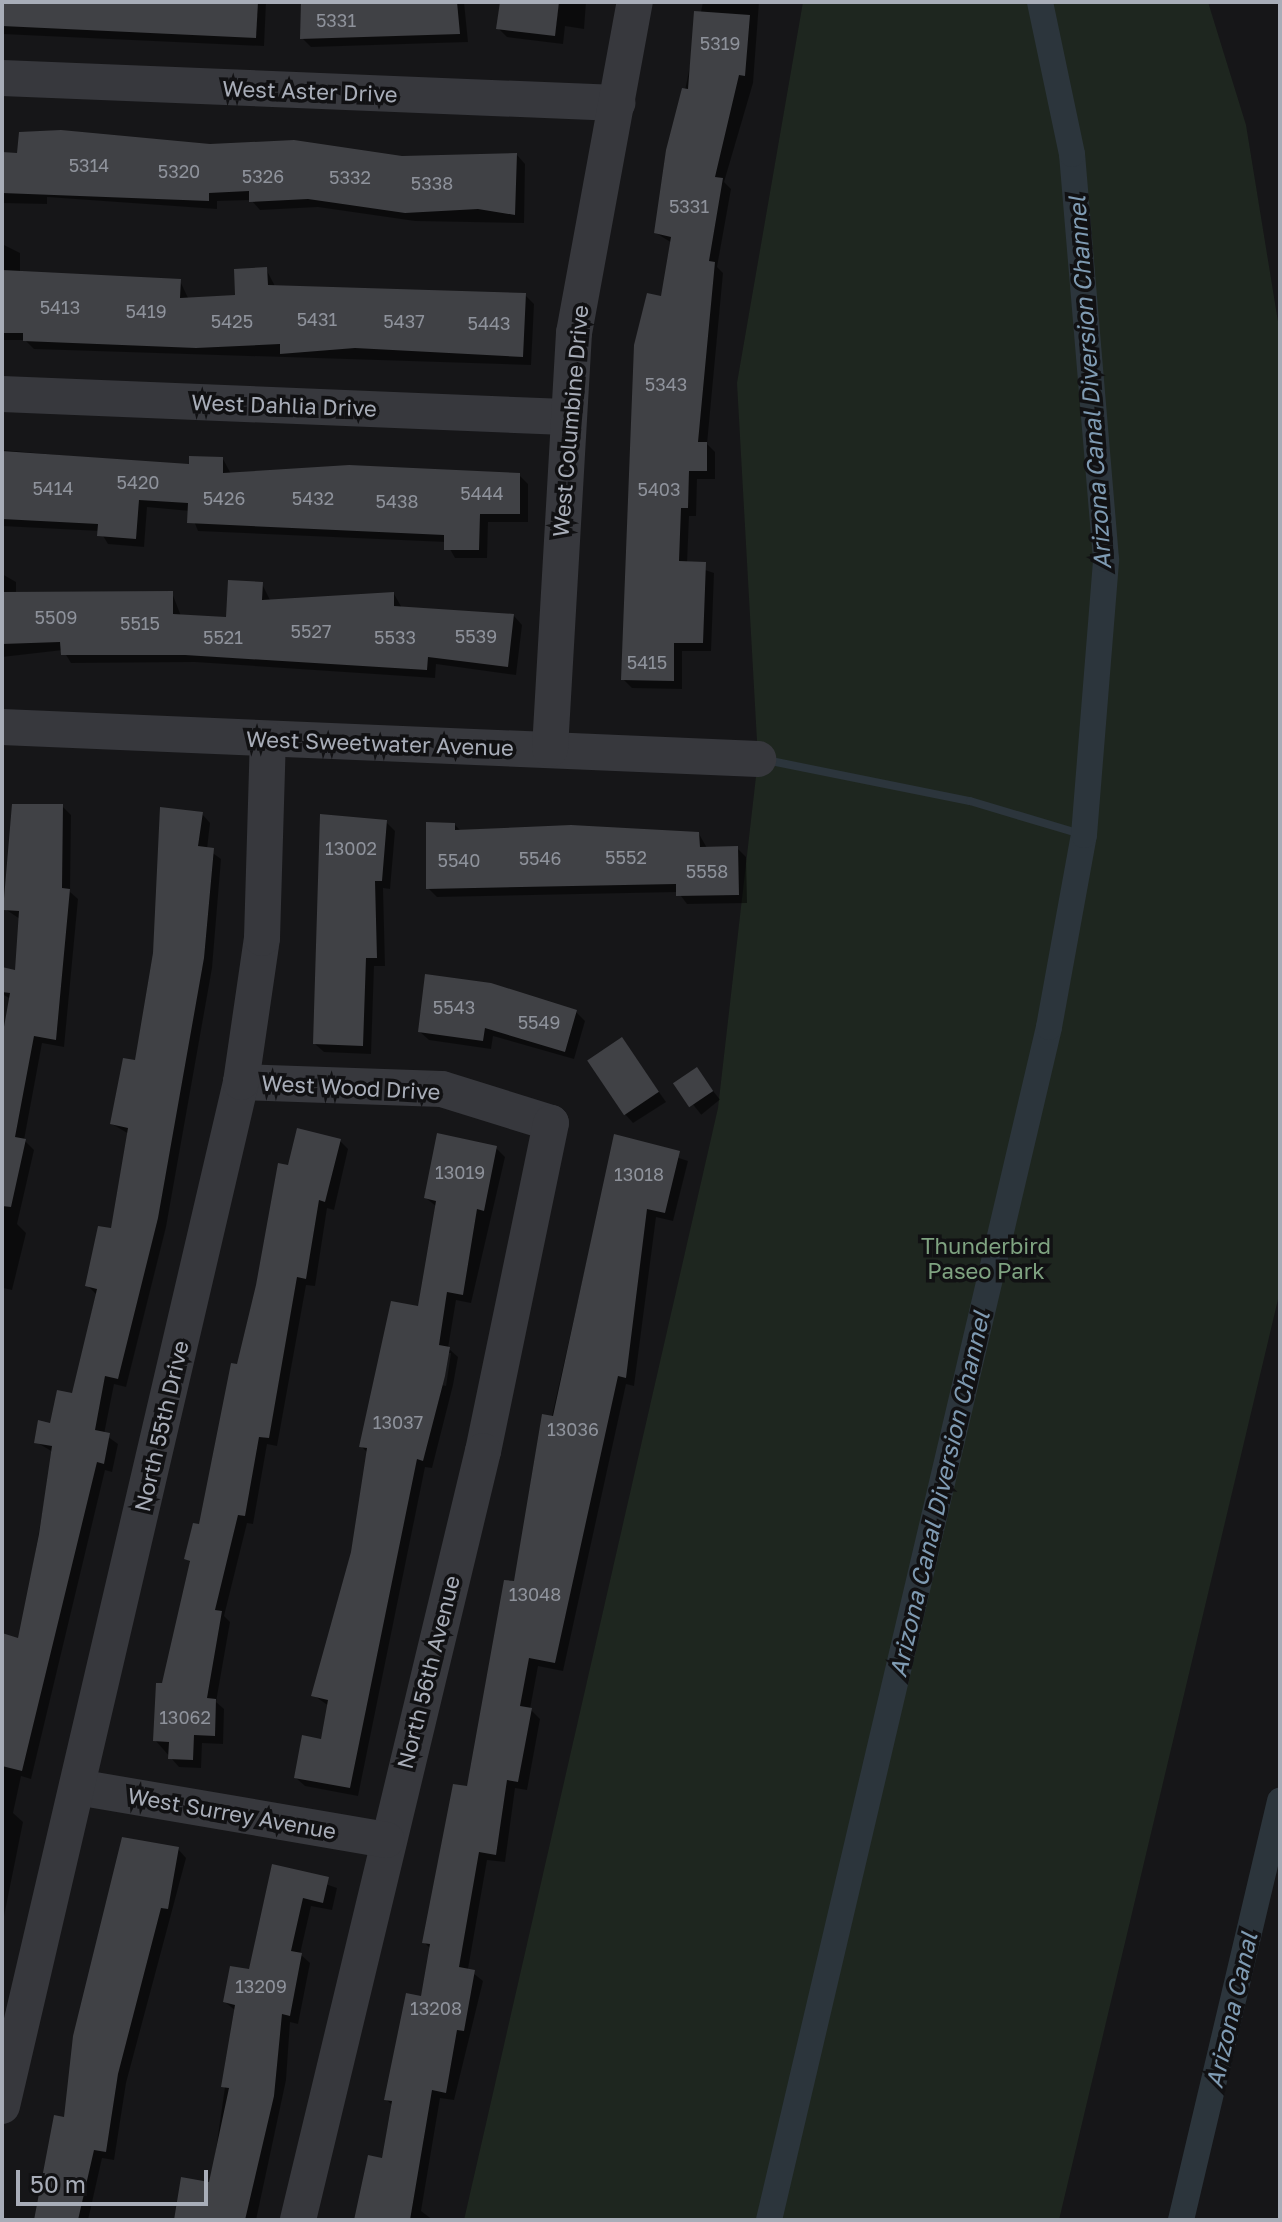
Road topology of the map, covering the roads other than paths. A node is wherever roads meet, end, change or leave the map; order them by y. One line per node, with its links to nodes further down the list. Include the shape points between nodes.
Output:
1 (635, 2): 3 (street, West Columbine Drive)
2 (2, 78): 3 (street, West Aster Drive)
3 (617, 103): 5 (street, West Columbine Drive, via 574,333)
4 (2, 394): 5 (street, West Dahlia Drive)
5 (566, 417): 8 (street, West Columbine Drive)
6 (2, 727): 7 (street, West Sweetwater Avenue)
7 (268, 739): 8 (street, West Sweetwater Avenue); 10 (street, North 55th Drive, via 262,938)
8 (550, 749): 9 (street, West Sweetwater Avenue)
9 (758, 759)
10 (241, 1082): 11 (street, West Wood Drive, via 442,1089); 12 (street, North 55th Drive)
11 (551, 1123): 13 (street, North 56th Avenue, via 487,1436)
12 (77, 1787): 13 (street, West Surrey Avenue); 14 (street, North 55th Drive)
13 (387, 1840): 15 (street, North 56th Avenue)
14 (2, 2106)
15 (298, 2220)

